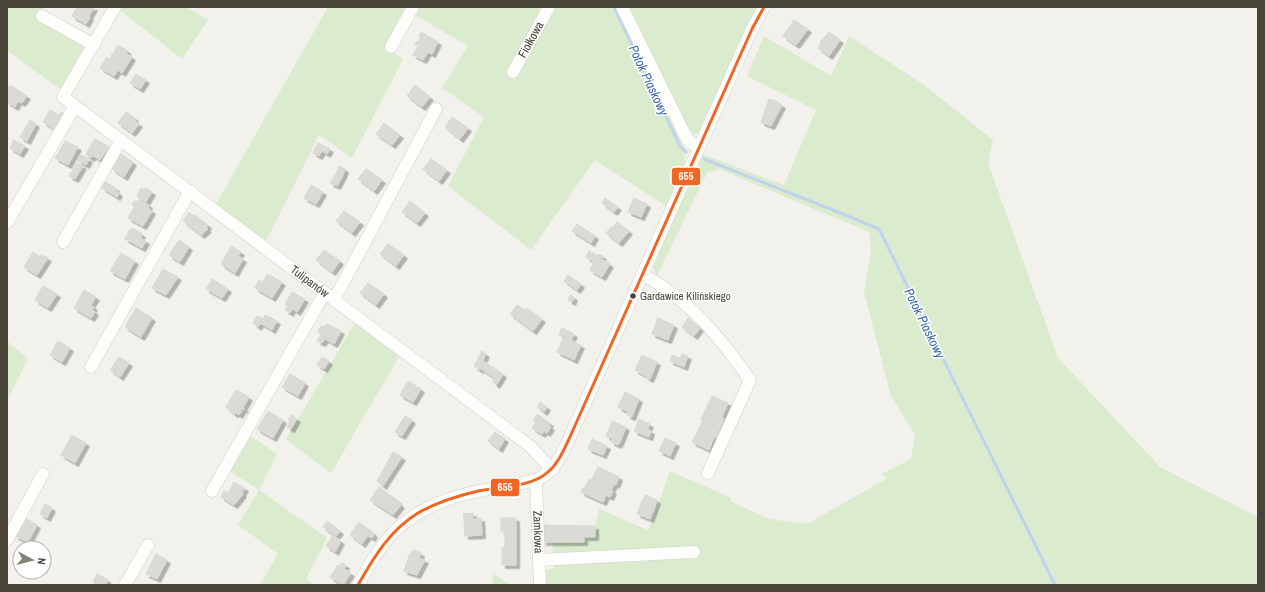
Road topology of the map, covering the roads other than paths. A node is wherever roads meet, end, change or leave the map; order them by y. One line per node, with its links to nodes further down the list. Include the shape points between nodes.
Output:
1 (115, 7): 7 (street)
2 (413, 7): 8 (street)
3 (549, 7): 9 (street, Fiołkowa)
4 (622, 7): 13 (street, via 687,139)
5 (764, 7): 13 (street)
6 (42, 16): 7 (street)
7 (94, 45): 10 (street, Tulipanów, via 63,97)
8 (391, 47)
9 (513, 72)
10 (75, 106): 12 (street, Tulipanów); 15 (street)
11 (436, 109): 18 (street)
12 (121, 140): 14 (street, Tulipanów); 16 (street)
13 (698, 149): 17 (street)
14 (190, 191): 18 (street, Tulipanów); 19 (street)
15 (7, 223)
16 (63, 242)
17 (642, 274): 20 (street, via 560,459); 21 (street, via 660,284 700,316 750,380)
18 (329, 297): 20 (street, Tulipanów, via 531,447); 24 (street)
19 (91, 367)
20 (552, 470): 23 (street)
21 (708, 473)
22 (43, 474): 25 (street)
23 (536, 480): 28 (street, Zamkowa); 30 (street, via 457,496 405,522 391,535 373,559)
24 (212, 492)
25 (7, 540)
26 (148, 545): 29 (street)
27 (694, 552): 28 (street)
28 (539, 560): 31 (street, Zamkowa)
29 (125, 585)
30 (358, 585)
31 (540, 585)

